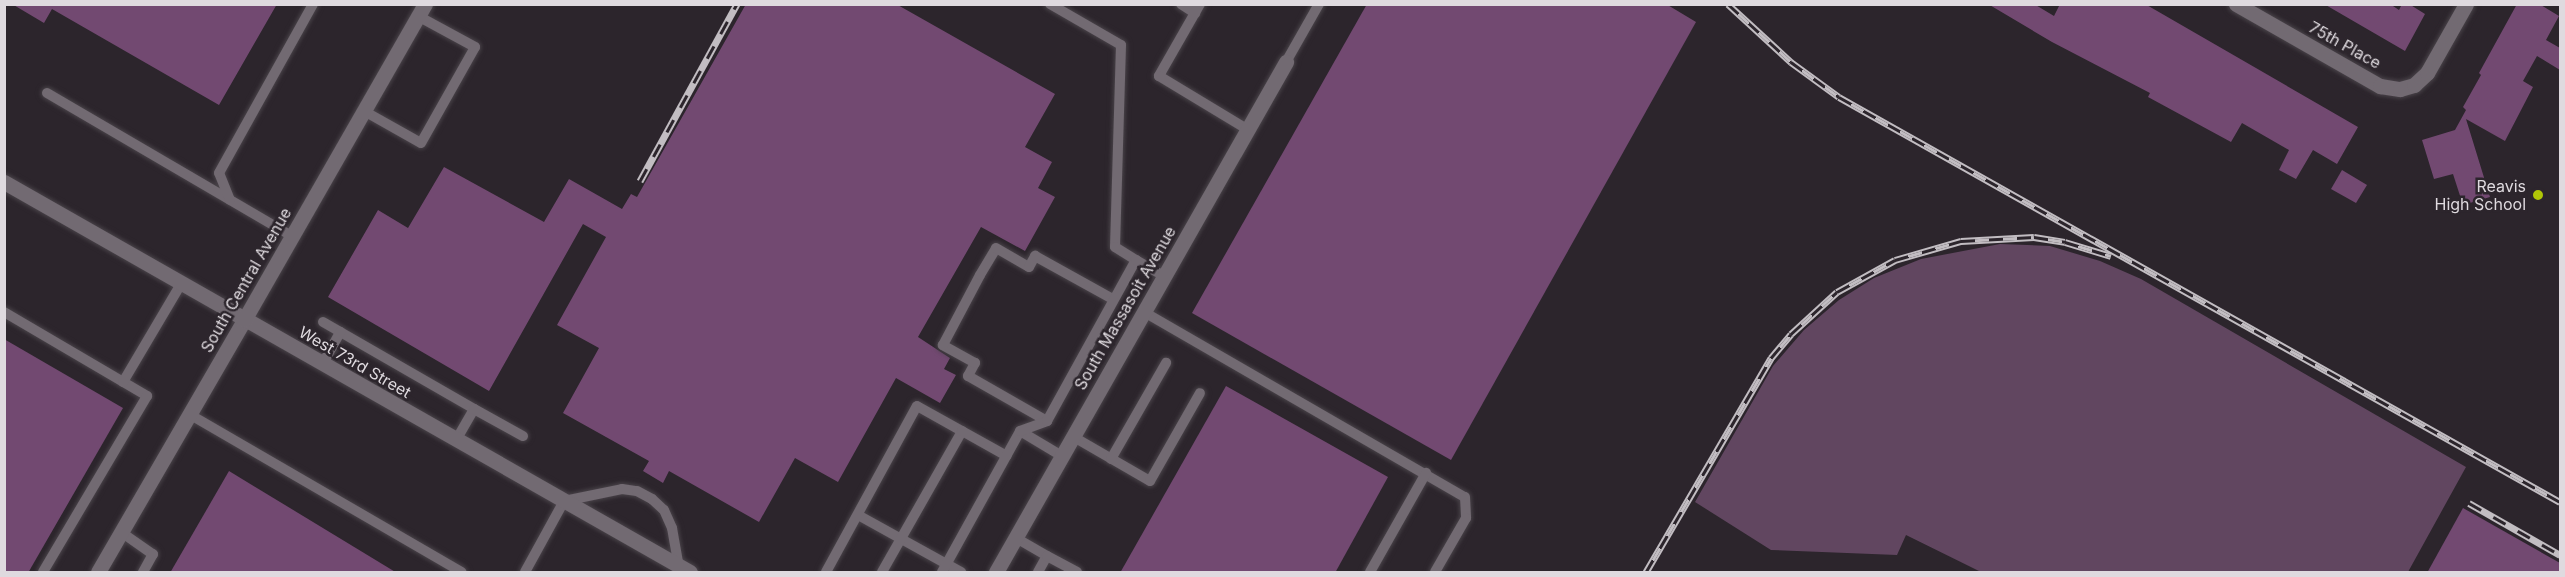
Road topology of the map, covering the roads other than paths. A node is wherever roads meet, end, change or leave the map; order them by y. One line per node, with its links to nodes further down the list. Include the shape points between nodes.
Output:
1 (313, 4): 14 (lane, via 219,173)
2 (1050, 4): 16 (lane, via 1121,45 1114,247)
3 (1180, 4): 7 (lane)
4 (1319, 4): 9 (lane)
5 (2236, 4): 6 (street, 75th Place, via 2391,89 2408,88 2427,73)
6 (2466, 4)
7 (1198, 9): 12 (lane, via 1159,76)
8 (422, 10): 11 (street, South Central Avenue); 11 (lane, via 475,48 421,144)
9 (1286, 62): 12 (street, South Massasoit Avenue)
10 (46, 93): 14 (lane)
11 (364, 111): 15 (street, South Central Avenue)
12 (1247, 129): 17 (street, South Massasoit Avenue)
13 (4, 182): 18 (street, West 73rd Street)
14 (231, 200): 15 (lane)
15 (292, 236): 22 (street, South Central Avenue)
16 (1136, 260): 17 (lane); 19 (lane)
17 (1164, 276): 21 (street, South Massasoit Avenue)
18 (181, 284): 22 (street, West 73rd Street); 27 (lane)
19 (1113, 299): 31 (lane); 31 (lane, via 1035,256 1029,267 996,248 976,284 943,345 975,363 968,376)
20 (4, 312): 27 (lane)
21 (1144, 312): 35 (street, South Massasoit Avenue); 40 (lane)
22 (244, 320): 26 (street, West 73rd Street); 30 (street, South Central Avenue)
23 (323, 322): 24 (lane)
24 (340, 332): 26 (lane); 29 (lane)
25 (1166, 363): 39 (lane)
26 (322, 364): 36 (street, West 73rd Street)
27 (123, 382): 49 (lane, via 147,396)
28 (1200, 393): 39 (lane, via 1150,481)
29 (474, 409): 34 (lane); 36 (lane)
30 (189, 414): 43 (street, South Central Avenue); 52 (lane)
31 (1047, 421): 33 (lane)
32 (962, 431): 37 (lane); 42 (lane, via 918,406); 45 (lane)
33 (1020, 431): 37 (lane); 38 (lane)
34 (523, 436)
35 (1072, 436): 38 (street, South Massasoit Avenue); 39 (lane)
36 (456, 440): 41 (street, West 73rd Street)
37 (1007, 456): 47 (lane)
38 (1062, 456): 44 (street, South Massasoit Avenue)
39 (1112, 459)
40 (1426, 473): 60 (lane); 61 (lane, via 1465,497 1466,518)
41 (564, 501): 48 (street, West 73rd Street); 48 (lane, via 622,489 652,499 664,510); 53 (lane)
42 (858, 515): 45 (lane); 54 (lane)
43 (121, 531): 50 (street, South Central Avenue); 51 (lane, via 153,554)
44 (1016, 538): 46 (lane); 57 (street, South Massasoit Avenue)
45 (901, 539): 47 (lane); 55 (lane)
46 (1047, 556): 58 (lane); 59 (lane)
47 (944, 568): 56 (lane)
48 (684, 570)
49 (44, 573)
50 (98, 573)
51 (143, 573)
52 (462, 573)
53 (525, 573)
54 (826, 573)
55 (882, 573)
56 (961, 573)
57 (996, 573)
58 (1038, 573)
59 (1077, 573)
60 (1370, 573)
61 (1436, 573)

